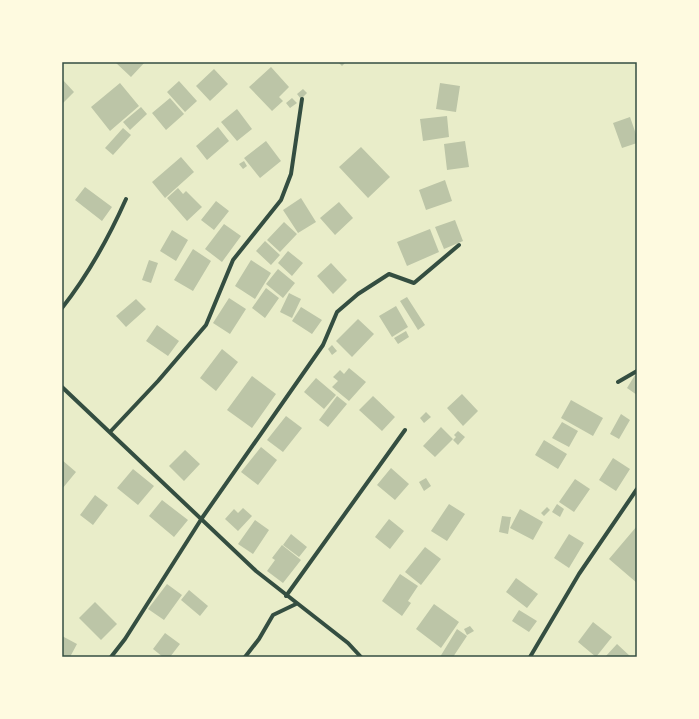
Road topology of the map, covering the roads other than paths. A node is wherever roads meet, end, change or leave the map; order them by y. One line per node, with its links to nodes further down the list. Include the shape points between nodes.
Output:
1 (302, 99): 9 (street, via 291,174 281,200 233,260 206,326)
2 (126, 199): 4 (street, via 114,225 73,295)
3 (459, 245): 11 (street, via 414,283 390,274 358,294 337,312 323,345)
4 (62, 308)
5 (637, 371): 6 (street)
6 (618, 382)
7 (62, 387): 9 (street)
8 (405, 430): 12 (street)
9 (110, 432): 11 (street)
10 (637, 489): 17 (street, via 579,574)
11 (202, 518): 12 (street, via 256,571); 14 (street, via 125,639)
12 (286, 596): 13 (street)
13 (296, 604): 15 (street, via 273,615); 16 (street, via 348,642)
14 (110, 657)
15 (245, 657)
16 (361, 657)
17 (530, 657)

